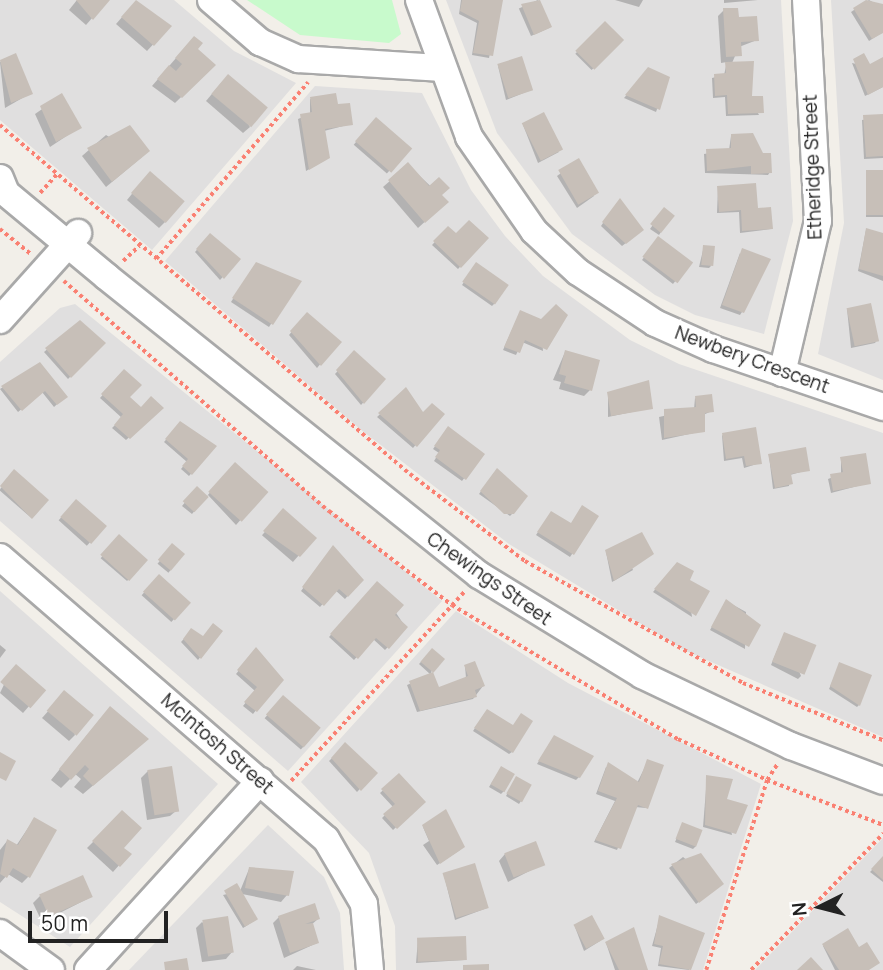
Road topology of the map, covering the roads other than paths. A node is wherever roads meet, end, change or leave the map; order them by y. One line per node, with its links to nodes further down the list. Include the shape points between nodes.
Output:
1 (211, 0): 4 (street, via 271,49 323,64)
2 (419, 0): 4 (street, Newbery Crescent)
3 (806, 0): 10 (street, Etheridge Street, via 818,221)
4 (443, 68): 10 (street, Newbery Crescent, via 469,137 498,186 578,272 655,323)
5 (1, 179): 6 (street, Chewings Street, via 6,193)
6 (66, 233): 7 (street); 13 (street, Chewings Street, via 118,267 142,300 354,480 479,575 642,676)
7 (40, 262): 8 (street); 9 (street)
8 (0, 294)
9 (0, 320)
10 (782, 373): 11 (street, Newbery Crescent)
11 (883, 407)
12 (0, 556): 14 (street, McIntosh Street)
13 (883, 781)
14 (269, 788): 17 (street); 18 (street, McIntosh Street, via 326,839 348,870 366,916)
15 (0, 933): 16 (street)
16 (51, 970)
17 (88, 970)
18 (370, 970)

